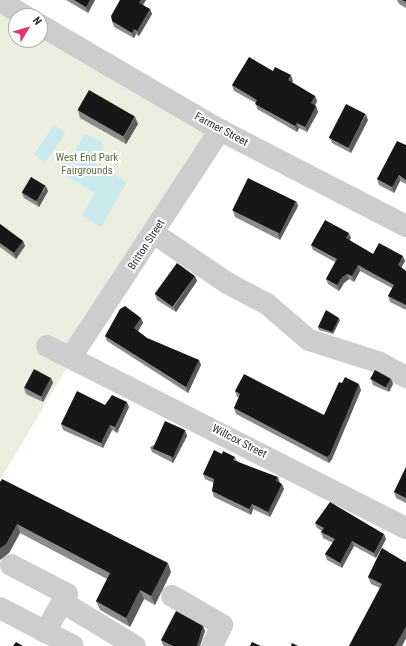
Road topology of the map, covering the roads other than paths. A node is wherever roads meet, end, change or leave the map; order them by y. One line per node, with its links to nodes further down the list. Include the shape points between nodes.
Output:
1 (0, 1): 2 (street)
2 (12, 8)
3 (48, 30): 4 (street, Farmer Street)
4 (220, 130): 5 (street, Farmer Street); 6 (street, Britton Street)
5 (406, 226)
6 (155, 234): 8 (street, Britton Street); 9 (street, via 227,283 267,304 309,340 372,359)
7 (47, 346): 8 (street, Willcox Street)
8 (71, 357): 10 (street, Willcox Street)
9 (406, 377)
10 (406, 528)
11 (11, 565): 13 (street, via 66,594)
12 (172, 596): 18 (street, via 222,625)
13 (62, 602): 15 (street); 17 (street)
14 (0, 608): 15 (street)
15 (45, 632): 16 (street)
16 (73, 646)
17 (135, 646)
18 (212, 646)

